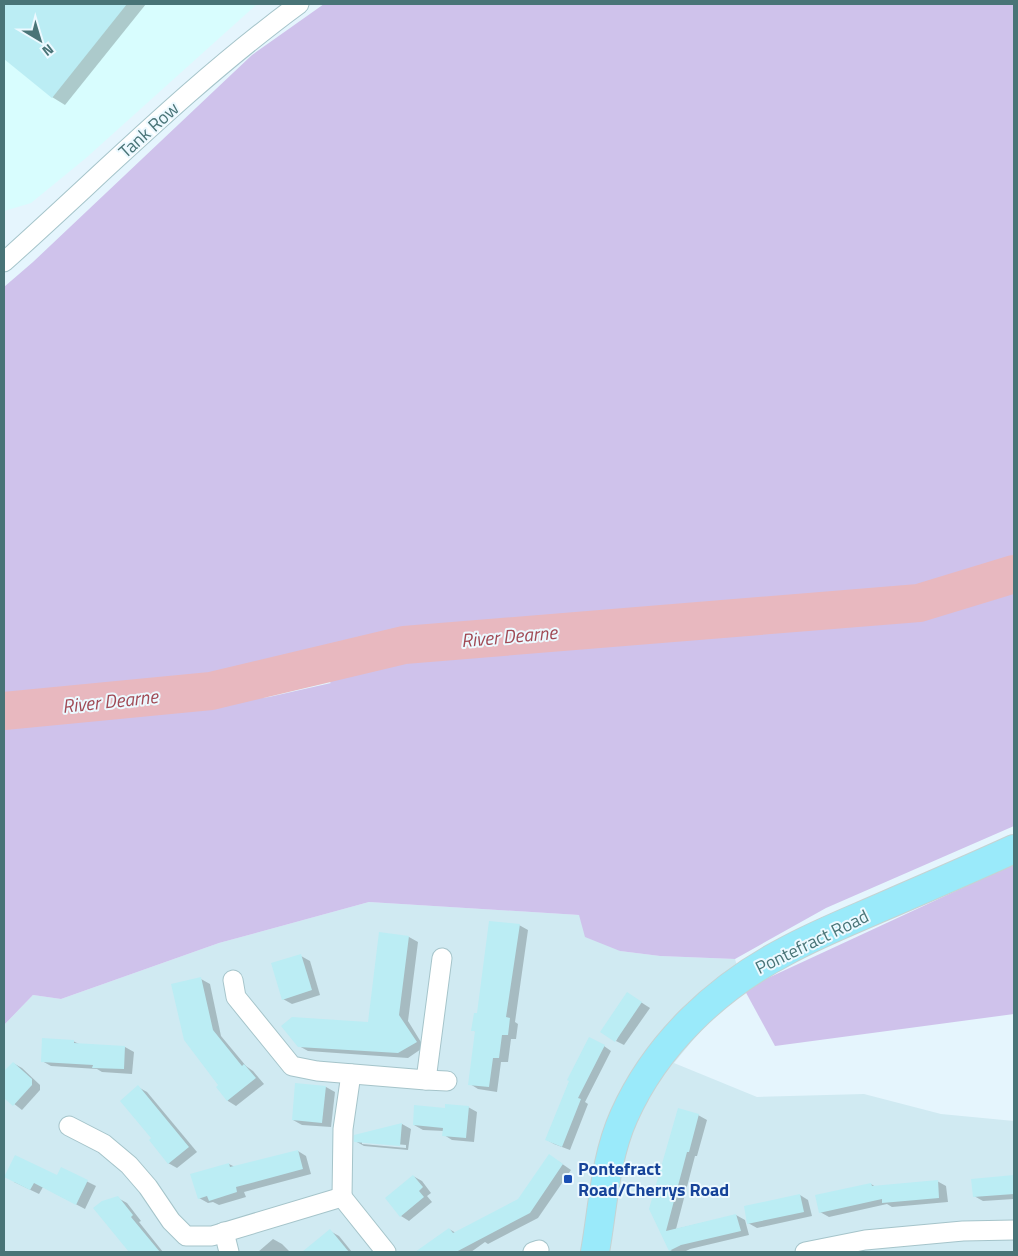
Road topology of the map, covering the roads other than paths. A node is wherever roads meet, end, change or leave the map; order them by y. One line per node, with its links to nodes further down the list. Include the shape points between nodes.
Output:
1 (299, 4): 2 (street, Tank Row, via 246,44)
2 (4, 262)
3 (1014, 849): 15 (highway, Pontefract Road, via 786,951 727,988 685,1027 647,1074 624,1117 607,1175)
4 (442, 958): 7 (street)
5 (233, 980): 6 (street, via 236,997 292,1066)
6 (351, 1074): 7 (street); 10 (street, via 343,1130)
7 (426, 1080): 8 (street)
8 (447, 1081)
9 (69, 1126): 12 (street, via 104,1144 129,1165 186,1236 212,1236)
10 (342, 1197): 12 (street); 14 (street)
11 (1014, 1230): 16 (street, via 865,1240)
12 (224, 1232): 13 (street)
13 (229, 1252)
14 (386, 1252)
15 (595, 1252)
16 (805, 1252)

